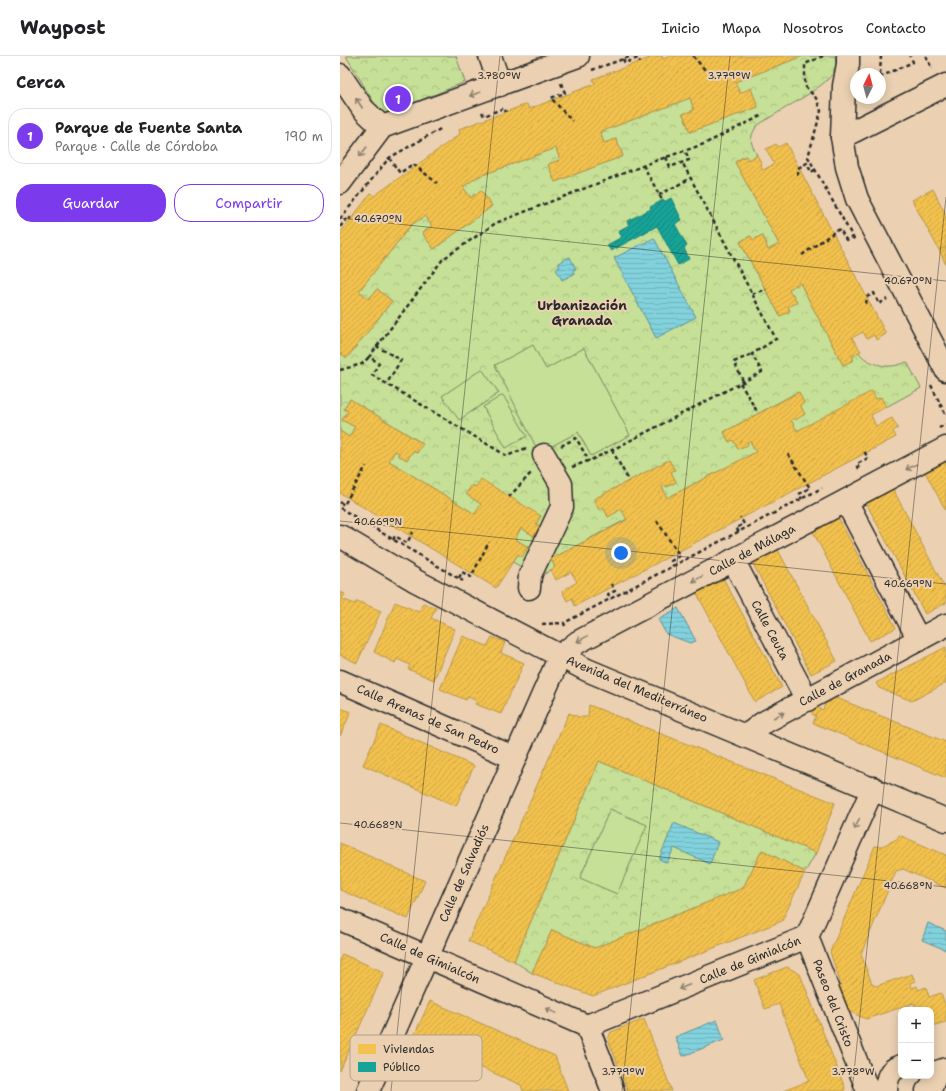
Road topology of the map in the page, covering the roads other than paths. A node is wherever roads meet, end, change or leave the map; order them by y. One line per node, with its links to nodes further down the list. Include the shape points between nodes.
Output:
1 (490, 56): 6 (street)
2 (848, 56): 8 (street)
3 (583, 64): 6 (street)
4 (340, 75): 7 (street, one-way to 4, via 363,109)
5 (939, 77): 8 (street)
6 (500, 85): 7 (street, one-way to 7)
7 (382, 127): 9 (street, one-way to 9)
8 (842, 137): 10 (street, via 847,167 858,199)
9 (340, 183)
10 (946, 370)
11 (946, 448): 13 (street, Calle de Málaga, one-way to 13)
12 (542, 457): 16 (street, via 561,484 562,507 530,575)
13 (846, 501): 15 (street, Calle de Málaga); 18 (street)
14 (340, 536): 19 (street, Avenida del Mediterráneo, via 416,581)
15 (733, 560): 19 (street, Calle de Málaga, one-way to 19, via 578,642); 21 (street, Calle Ceuta)
16 (529, 588)
17 (946, 625): 18 (street, Calle de Granada)
18 (919, 640): 21 (street, Calle de Granada)
19 (560, 656): 22 (street, Avenida del Mediterráneo, via 587,670); 23 (street, Calle de Salvadiós)
20 (340, 681): 23 (street, Calle Arenas de San Pedro)
21 (807, 700): 22 (street, Calle de Granada, one-way to 21, via 763,723)
22 (746, 736): 24 (street, Avenida del Mediterráneo)
23 (515, 758): 28 (street, Calle de Salvadiós)
24 (873, 788): 25 (street, Avenida del Mediterráneo); 27 (street, Calle de Gimialcón, one-way to 27)
25 (946, 820)
26 (340, 919): 28 (street, Calle de Gimialcón)
27 (807, 937): 29 (street, Calle de Gimialcón, one-way to 29); 35 (street, Paseo del Cristo)
28 (427, 957): 29 (street, Calle de Gimialcón, one-way to 28); 30 (street, Calle de Salvadiós)
29 (587, 1026): 34 (street)
30 (393, 1035)
31 (898, 1067): 36 (street, via 888,1076)
32 (372, 1081): 33 (street, Calle de Salvadiós)
33 (368, 1091)
34 (613, 1091)
35 (868, 1091)
36 (886, 1091)

